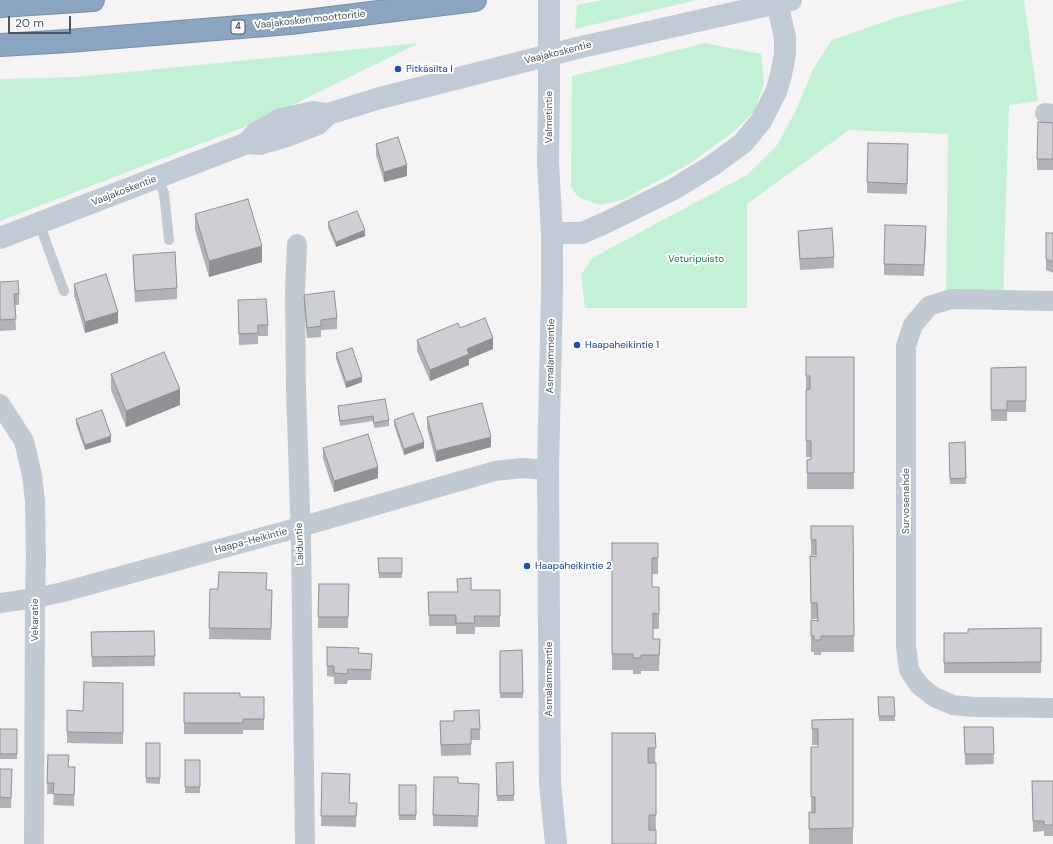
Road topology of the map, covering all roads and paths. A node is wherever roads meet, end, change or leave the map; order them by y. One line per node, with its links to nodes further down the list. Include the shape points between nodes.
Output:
1 (93, 0): 5 (highway)
2 (475, 0): 6 (highway, Vaajakosken moottoritie / 4, via 290,23)
3 (549, 0): 9 (street, Valmetintie, bridge, via 548,161)
4 (784, 2): 7 (street, Vaajakoskentie, via 577,48 380,98 328,114 314,112 281,119 256,133 247,143); 9 (street, via 785,54 781,75 776,92 761,121 743,143 674,189 582,233)
5 (0, 6)
6 (0, 45)
7 (158, 178): 8 (street, Vaajakoskentie); 11 (lane, via 164,193)
8 (39, 223): 10 (street, Vaajakoskentie); 13 (lane)
9 (552, 233): 16 (street, Asmalammentie)
10 (0, 238)
11 (168, 240)
12 (297, 244): 17 (street, Laiduntie, via 295,292)
13 (64, 291)
14 (1053, 301): 20 (street, Survosenahde, via 951,299 930,306 913,325 906,346 906,646 909,670 919,685 934,697 953,705)
15 (0, 404): 18 (street, Vekaratie, via 24,441 32,475 36,545)
16 (548, 470): 17 (street, Haapa-Heikintie, via 522,468 495,471); 23 (street, Asmalammentie, via 550,783)
17 (300, 528): 18 (street, Haapa-Heikintie); 22 (street, Laiduntie)
18 (35, 598): 19 (street, Haapa-Heikintie); 21 (street, Vekaratie)
19 (0, 603)
20 (1053, 708)
21 (34, 844)
22 (305, 844)
23 (556, 844)

